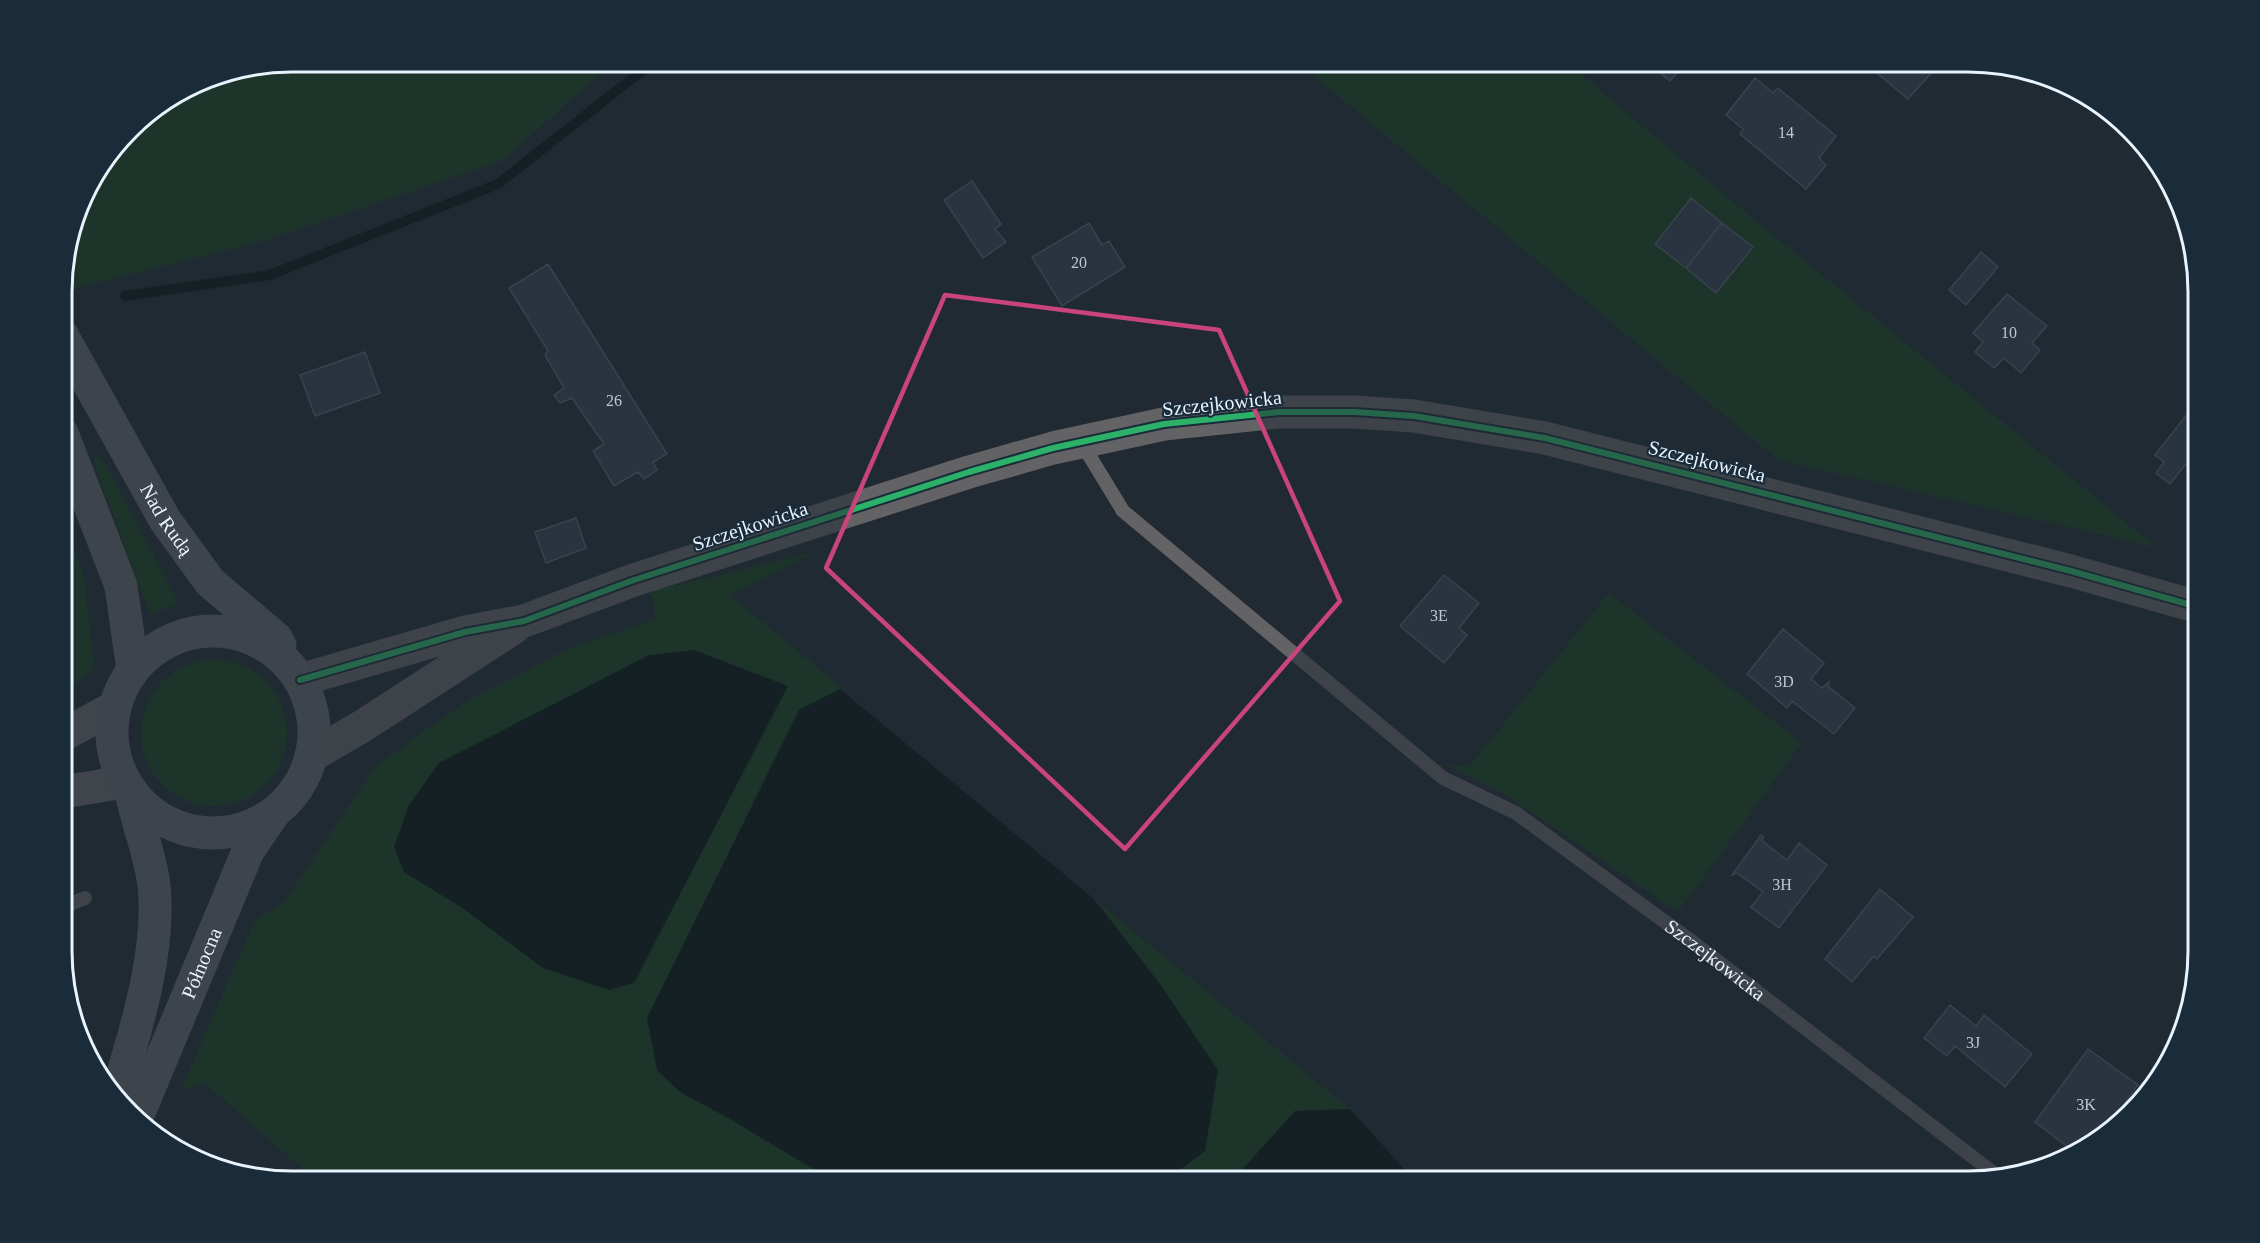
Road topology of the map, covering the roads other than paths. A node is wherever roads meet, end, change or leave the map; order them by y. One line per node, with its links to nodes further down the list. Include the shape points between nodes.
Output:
1 (72, 353): 7 (main road, Nad Rudą, via 183,547 210,582 276,638)
2 (1081, 442): 4 (street, Szczejkowicka, via 1164,424 1279,412 1366,413 1481,426 1684,472); 5 (street, Szczejkowicka, via 969,472 631,581); 18 (lane, Szczejkowicka, via 1123,511 1443,778 1516,813 1694,943)
3 (72, 459): 6 (main road, via 121,586)
4 (2188, 604)
5 (524, 621): 7 (street, Szczejkowicka, via 465,632); 10 (street, Szczejkowicka)
6 (133, 670): 7 (main road, via 145,656 171,639 218,630 271,648); 8 (main road)
7 (300, 680): 10 (main road, via 312,709)
8 (115, 707): 9 (main road); 11 (main road, via 112,742)
9 (72, 730)
10 (311, 756): 13 (main road, via 298,787)
11 (128, 787): 12 (main road); 13 (main road, via 162,820 200,832 239,830); 16 (main road, via 152,873 153,927 143,995)
12 (72, 791)
13 (275, 812): 17 (main road, Północna, via 248,851)
14 (85, 898): 15 (lane)
15 (72, 903)
16 (119, 1087)
17 (140, 1110)
18 (1990, 1170)

